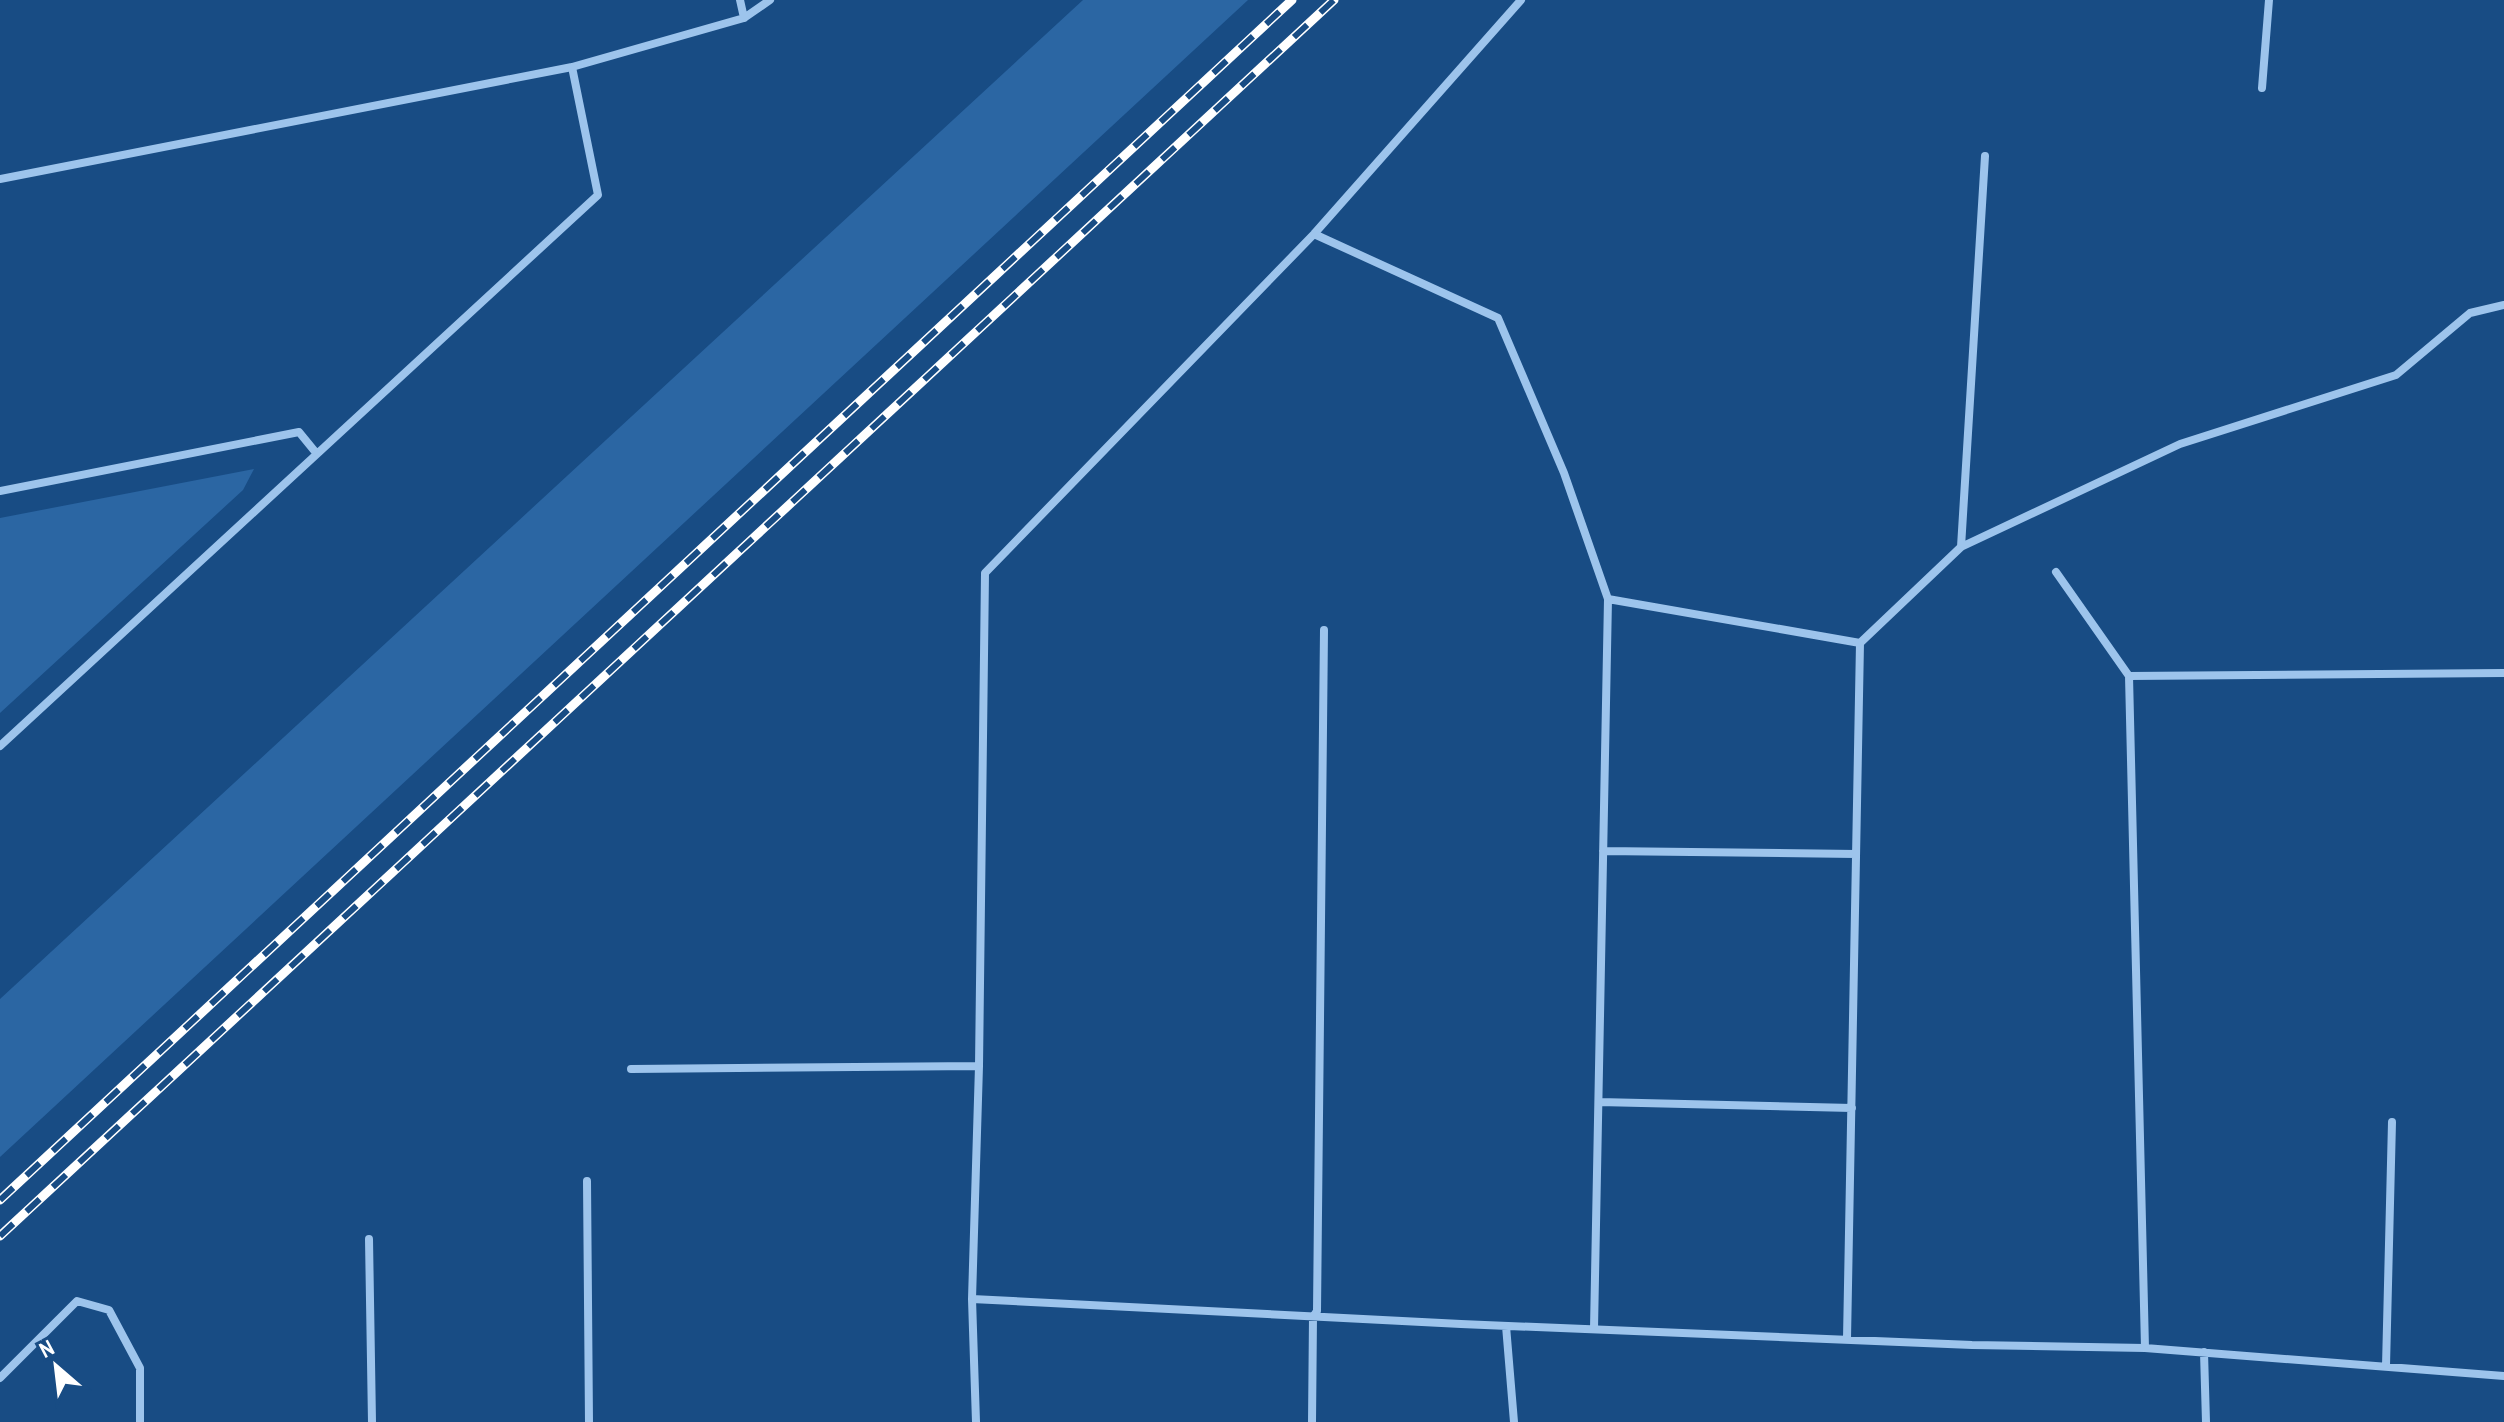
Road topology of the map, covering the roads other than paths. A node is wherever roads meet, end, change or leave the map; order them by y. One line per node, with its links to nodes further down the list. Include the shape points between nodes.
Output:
1 (740, 0): 5 (street)
2 (770, 0): 5 (street)
3 (1521, 0): 10 (street)
4 (2269, 0): 7 (street)
5 (744, 18): 6 (street)
6 (572, 67): 9 (street); 12 (street, via 598,195)
7 (2262, 88)
8 (1985, 156): 14 (street)
9 (0, 179)
10 (1314, 234): 16 (street, via 1498,318 1564,473); 24 (street, via 985,573)
11 (2504, 305): 14 (street, via 2470,313 2396,375 2180,444)
12 (317, 454): 13 (street, via 299,432); 21 (street)
13 (0, 491)
14 (1961, 547): 18 (street)
15 (2056, 572): 20 (street)
16 (1608, 599): 18 (street); 22 (street)
17 (1324, 630): 32 (street)
18 (1860, 643): 23 (street)
19 (2504, 673): 20 (street)
20 (2129, 676): 36 (street)
21 (0, 746)
22 (1603, 851): 23 (street); 26 (street)
23 (1856, 854): 27 (street)
24 (979, 1066): 25 (street); 31 (street)
25 (631, 1069)
26 (1599, 1102): 27 (street); 34 (street)
27 (1852, 1108): 35 (street)
28 (2392, 1122): 38 (street)
29 (587, 1181): 43 (street)
30 (369, 1239): 42 (street)
31 (972, 1299): 32 (street); 44 (street)
32 (1313, 1317): 33 (street); 45 (street)
33 (1506, 1326): 34 (street); 46 (street)
34 (1594, 1329): 35 (street)
35 (1847, 1339): 36 (street)
36 (2145, 1348): 37 (street)
37 (2204, 1352): 38 (street); 47 (street)
38 (2386, 1366): 39 (street)
39 (2504, 1376)
40 (0, 1378): 41 (street, via 77,1301 109,1310 140,1368)
41 (140, 1422)
42 (372, 1422)
43 (589, 1422)
44 (976, 1422)
45 (1312, 1422)
46 (1514, 1422)
47 (2206, 1422)

